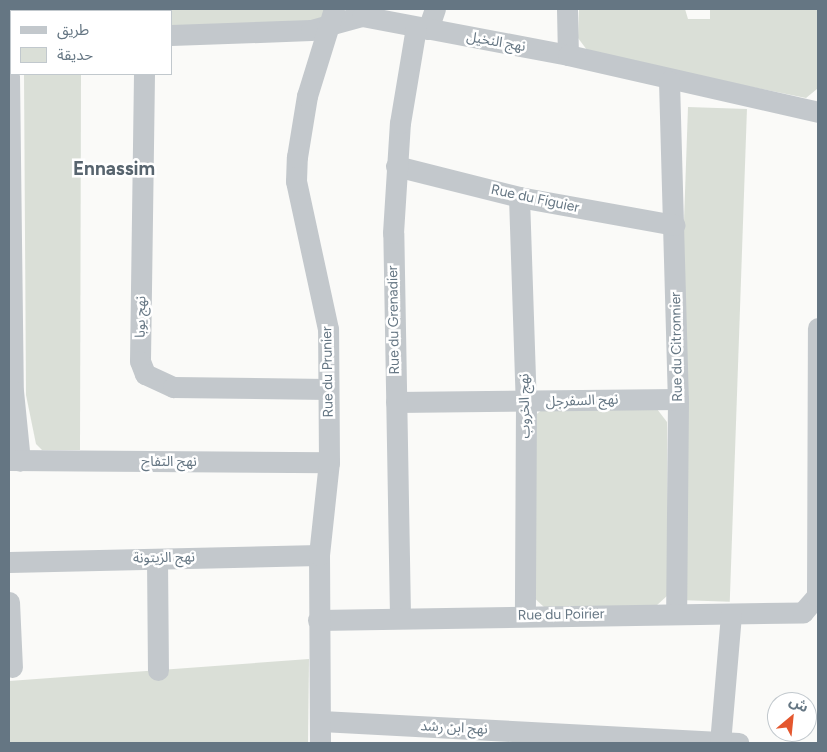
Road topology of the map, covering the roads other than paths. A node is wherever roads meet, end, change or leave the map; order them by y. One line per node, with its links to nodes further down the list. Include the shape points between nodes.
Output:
1 (435, 9): 4 (street, Rue du Grenadier)
2 (567, 9): 6 (street)
3 (331, 15): 4 (street, نهج النخيل, via 362,16); 5 (street, نهج النخيل, via 310,30); 15 (street, Rue du Prunier, via 300,128 296,181 325,305)
4 (422, 28): 6 (street, نهج النخيل); 11 (street, Rue du Grenadier)
5 (172, 35)
6 (568, 55): 9 (street, نهج النخيل)
7 (144, 75): 15 (street, نهج يوبا, via 140,361 145,374 174,387)
8 (9, 76): 19 (street)
9 (669, 81): 10 (street, نهج النخيل); 13 (street, Rue du Citronnier)
10 (818, 112)
11 (396, 166): 12 (street, Rue du Figuier); 17 (street, Rue du Grenadier)
12 (519, 197): 13 (street, Rue du Figuier); 18 (street, نهج الخروب)
13 (675, 225): 16 (street, Rue du Citronnier)
14 (818, 328): 26 (street, Rue du Poirier, via 817,596 803,612)
15 (328, 389): 20 (street, Rue du Prunier)
16 (678, 399): 18 (street, نهج السفرجل); 25 (street, Rue du Citronnier)
17 (396, 402): 18 (street, نهج السفرجل); 27 (street, Rue du Grenadier)
18 (526, 403): 28 (street, نهج الخروب)
19 (14, 460): 20 (street, نهج التفاح)
20 (329, 462): 21 (street, Rue du Prunier)
21 (319, 554): 22 (street, نهج الزيتونة); 29 (street, Rue du Prunier)
22 (157, 558): 23 (street, نهج الزيتونة); 31 (street)
23 (9, 562)
24 (9, 602): 30 (street)
25 (676, 613): 26 (street, Rue du Poirier); 28 (street, Rue du Poirier)
26 (731, 614): 34 (street)
27 (400, 616): 28 (street, Rue du Poirier); 29 (street, Rue du Poirier)
28 (524, 616)
29 (318, 620): 32 (street, Rue du Prunier)
30 (12, 667)
31 (158, 670)
32 (321, 721): 33 (street, Rue du Prunier); 34 (street, نهج ابن رشد)
33 (320, 743)
34 (726, 743)

